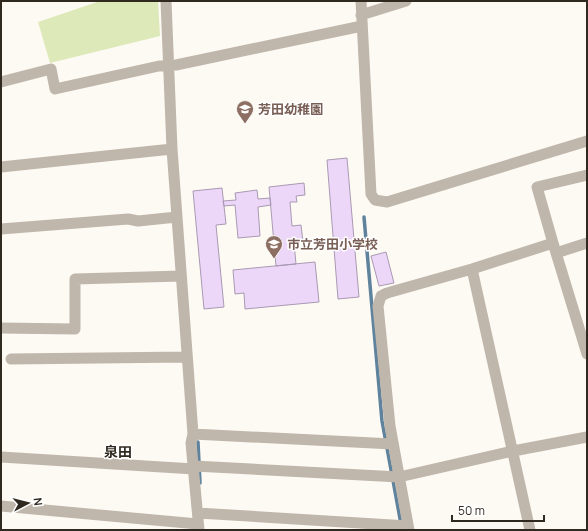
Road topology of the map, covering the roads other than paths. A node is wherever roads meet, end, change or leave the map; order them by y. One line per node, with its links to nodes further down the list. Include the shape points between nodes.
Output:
1 (166, 1): 5 (street)
2 (361, 1): 4 (street)
3 (406, 1): 4 (street)
4 (361, 21): 5 (street); 7 (street, via 371,194 374,200 387,202)
5 (168, 65): 6 (street, via 55,89 51,69); 8 (street)
6 (1, 82)
7 (587, 141)
8 (172, 150): 9 (street); 11 (street)
9 (1, 167)
10 (587, 175): 14 (street, via 537,187)
11 (177, 217): 12 (street); 16 (street)
12 (1, 229)
13 (587, 243): 14 (street)
14 (554, 248): 15 (street); 18 (street)
15 (472, 269): 23 (street, via 381,296 378,306); 24 (street)
16 (181, 276): 17 (street, via 75,279 75,329); 19 (street)
17 (1, 328)
18 (587, 354)
19 (187, 357): 20 (street); 21 (street)
20 (10, 359)
21 (193, 434): 23 (street); 26 (street, via 191,443)
22 (587, 437): 24 (street)
23 (389, 444): 27 (street)
24 (513, 452): 27 (street); 32 (street)
25 (1, 457): 26 (street)
26 (197, 467): 27 (street); 29 (street)
27 (394, 477): 31 (street)
28 (1, 506): 30 (street)
29 (201, 513): 30 (street); 31 (street)
30 (198, 527)
31 (405, 527)
32 (530, 530)

